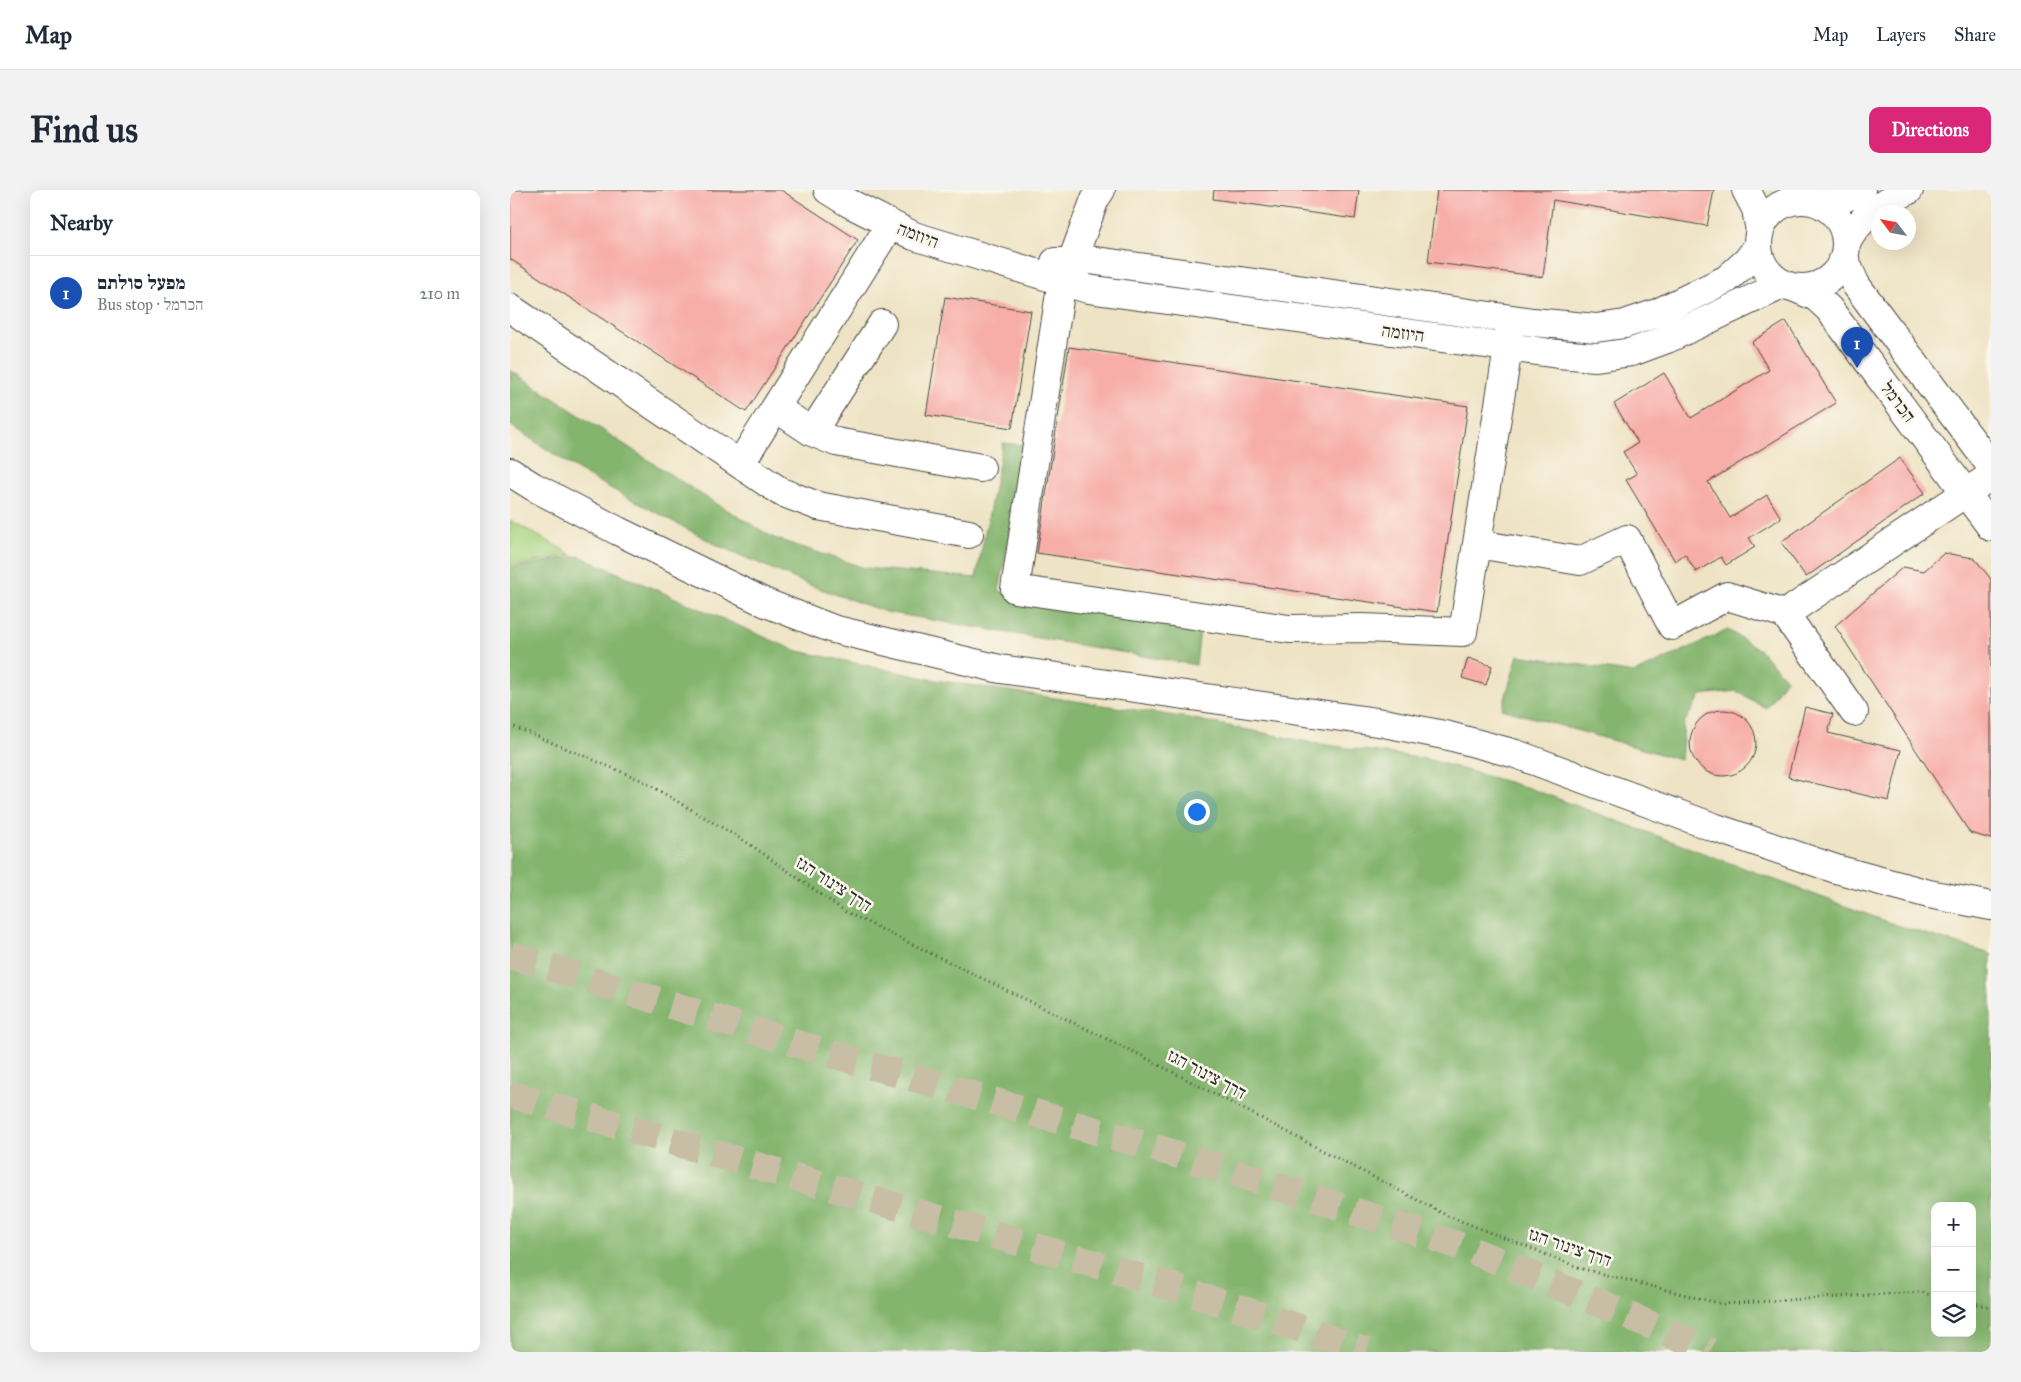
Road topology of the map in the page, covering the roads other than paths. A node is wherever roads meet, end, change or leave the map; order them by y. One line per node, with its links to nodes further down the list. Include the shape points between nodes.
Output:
1 (828, 190): 7 (street, היוזמה)
2 (1101, 190): 10 (street)
3 (1746, 190): 8 (street, via 1756,209)
4 (1861, 190): 6 (street, via 1842,199)
5 (1909, 190): 9 (street, via 1863,218)
6 (1809, 198): 8 (street, via 1779,207 1768,217); 9 (street, via 1834,214 1843,227)
7 (890, 225): 10 (street, היוזמה, via 914,236 1013,265); 16 (street)
8 (1759, 238): 11 (street, via 1761,261 1768,273); 13 (street, היוזמה, via 1747,261 1728,279 1625,324 1596,328)
9 (1845, 250): 11 (street, via 1837,272 1826,282 1810,288); 19 (street, הכרמל, via 1856,284)
10 (1067, 271): 13 (street, היוזמה, via 1099,262); 15 (street, היוזמה, via 1088,289); 26 (street, via 1015,589 1289,629 1463,632)
11 (1789, 286): 15 (street, היוזמה, via 1632,352 1596,357); 23 (street, הכרמל, via 1816,297 1829,309)
12 (510, 308): 18 (street)
13 (1510, 319): 15 (street)
14 (882, 324): 17 (street)
15 (1508, 348): 26 (street)
16 (776, 408): 17 (street); 18 (street)
17 (812, 432): 20 (street, via 836,442)
18 (740, 464): 25 (street, via 781,492 818,506)
19 (1991, 466)
20 (981, 468)
21 (510, 472): 29 (street, via 618,531 766,603 833,629 1000,669 1384,723 1449,736 1516,754 1836,869 1929,894)
22 (1991, 476): 23 (street)
23 (1965, 492): 24 (street, הכרמל); 27 (street)
24 (1991, 527)
25 (969, 534)
26 (1477, 544): 27 (street, via 1580,561 1627,539 1672,626 1727,596)
27 (1785, 614): 28 (street)
28 (1854, 712)
29 (1991, 906)

